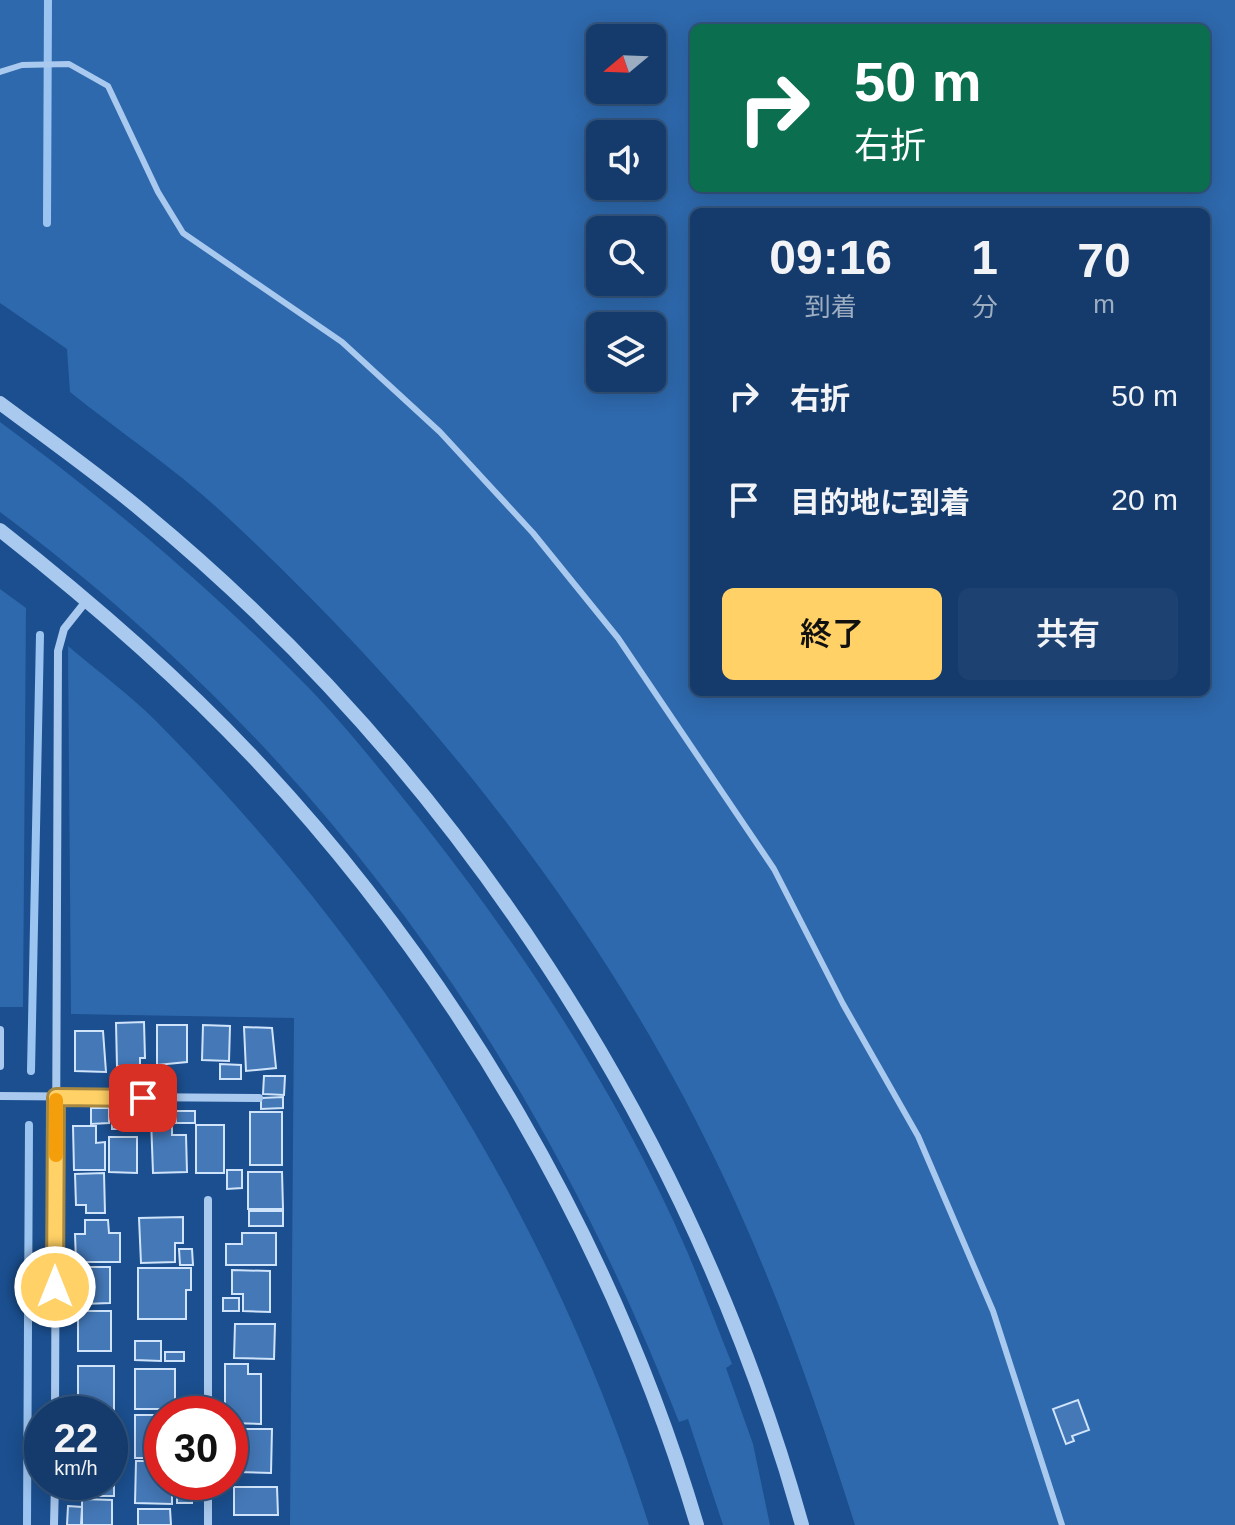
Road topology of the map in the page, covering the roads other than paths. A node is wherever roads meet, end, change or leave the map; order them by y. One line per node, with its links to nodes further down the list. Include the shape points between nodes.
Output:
1 (0, 72): 21 (lane, via 22,65 69,64 108,86 183,233 342,342 440,432 533,533 618,638 774,869 918,1136 993,1311)
2 (0, 403): 13 (street, via 143,511 288,646 350,710 492,884 587,1032 680,1201 767,1409)
3 (0, 530): 4 (street)
4 (87, 600): 8 (street, via 64,629 58,651); 18 (street, via 254,758 378,905 444,997 560,1191 610,1292 652,1392)
5 (0, 1030): 6 (street)
6 (0, 1066)
7 (0, 1096): 8 (street)
8 (56, 1097): 9 (street); 11 (street)
9 (259, 1098)
10 (208, 1200): 12 (street)
11 (55, 1396)
12 (208, 1396)
13 (791, 1487): 19 (street); 20 (street)
14 (55, 1500): 16 (street)
15 (208, 1500): 17 (street)
16 (54, 1525)
17 (208, 1525)
18 (697, 1525)
19 (793, 1525)
20 (802, 1525)
21 (1062, 1525)

